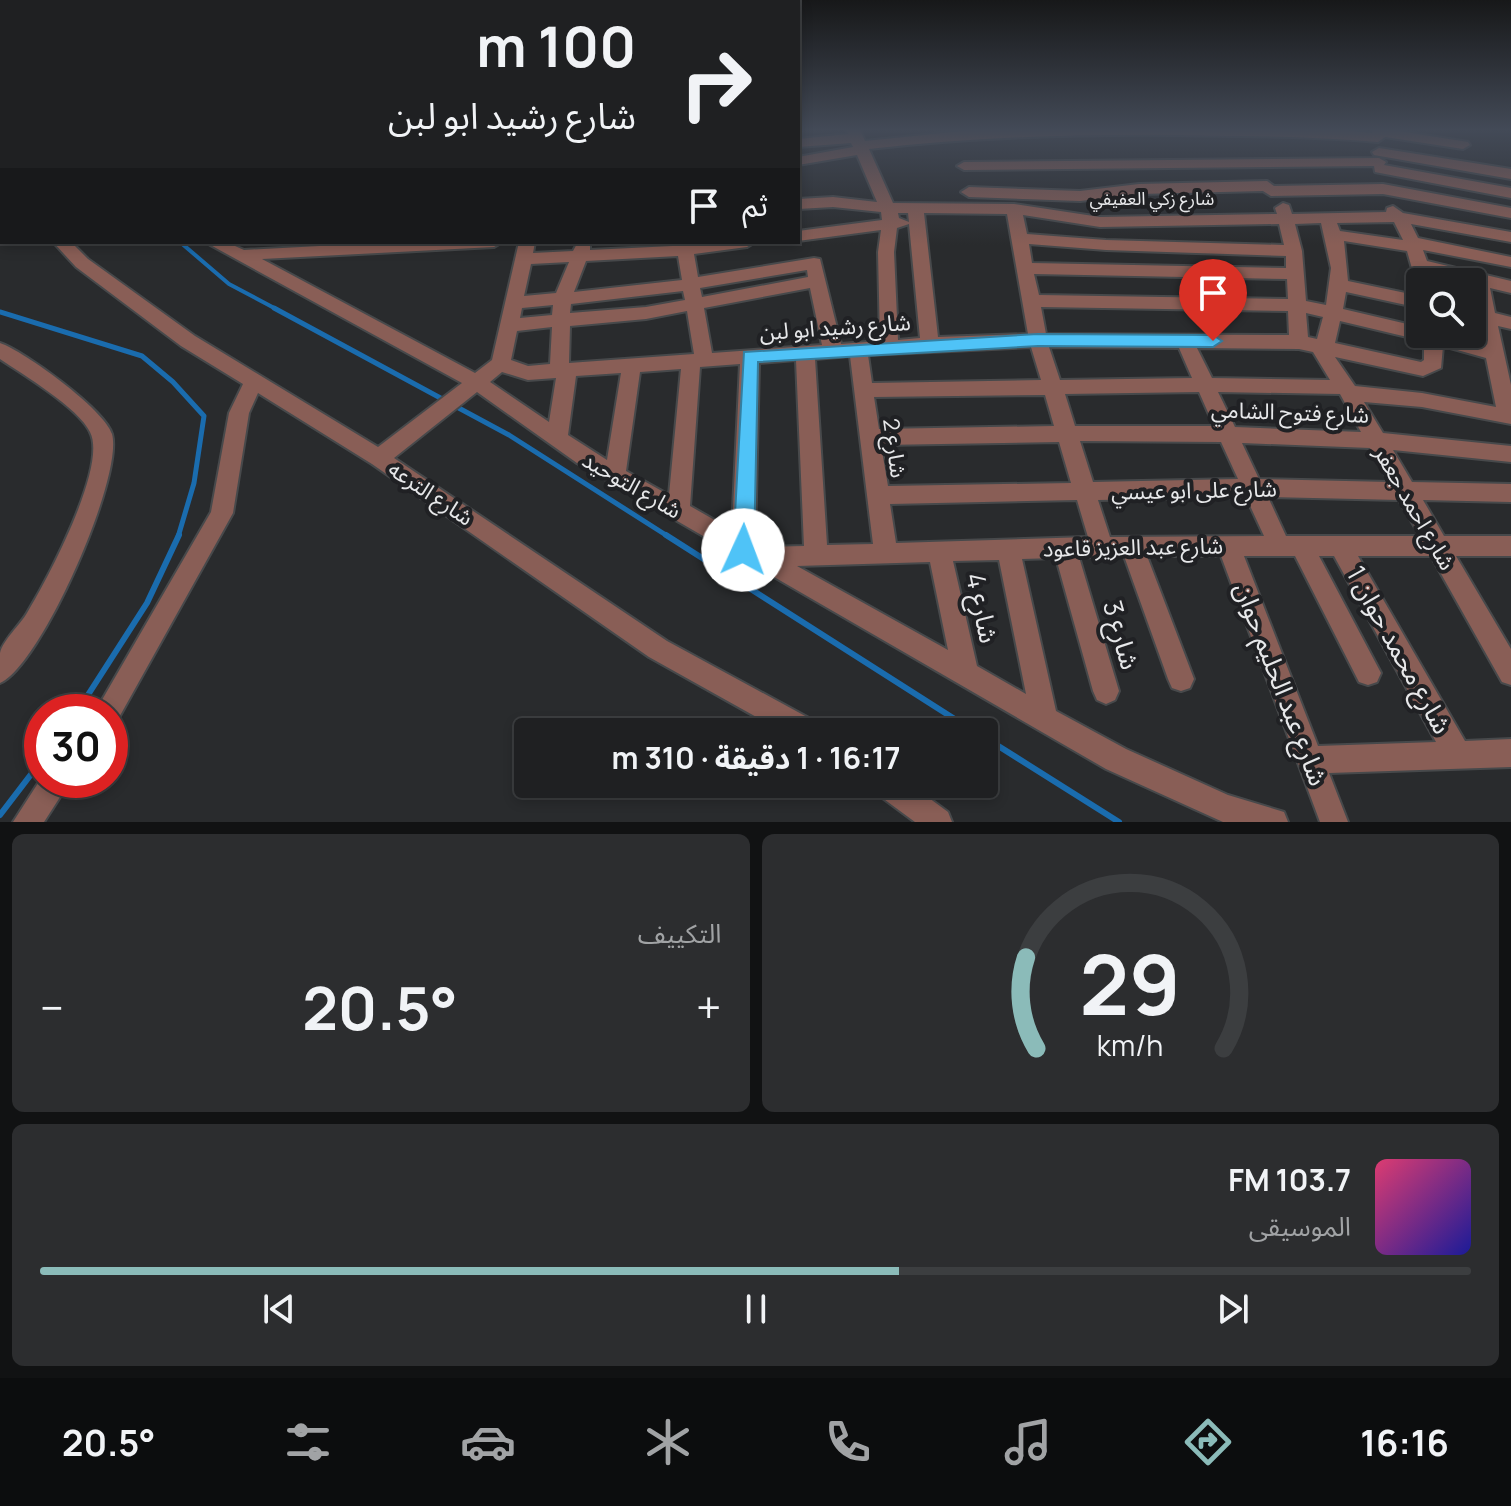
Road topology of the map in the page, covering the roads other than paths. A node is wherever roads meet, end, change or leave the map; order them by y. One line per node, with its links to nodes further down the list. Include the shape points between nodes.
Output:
1 (869, 168): 17 (street)
2 (964, 168): 12 (street)
3 (1256, 168): 8 (street)
4 (1381, 168): 9 (street)
5 (1440, 168): 11 (street)
6 (1483, 168): 7 (street)
7 (1511, 174)
8 (1269, 188): 9 (street); 10 (street); 18 (street)
9 (1383, 189): 15 (street); 20 (street)
10 (1131, 191): 12 (street); 21 (street)
11 (1511, 193)
12 (971, 200): 14 (street, شارع زكي العفيفي); 16 (street, شارع زكي العفيفي)
13 (800, 204): 17 (street, via 833,202)
14 (1014, 209): 21 (street, شارع زكي العفيفي, via 1100,222); 24 (street)
15 (1511, 213)
16 (916, 215): 17 (street, شارع زكي العفيفي); 63 (street)
17 (889, 216): 22 (street); 65 (street)
18 (1287, 217): 19 (street, شارع زكي العفيفي); 21 (street, شارع زكي العفيفي); 36 (street)
19 (1327, 217): 20 (street, شارع زكي العفيفي); 25 (street)
20 (1399, 217): 23 (street, شارع زكي العفيفي); 38 (street)
21 (1149, 222)
22 (803, 235): 42 (street)
23 (1511, 237)
24 (1019, 238): 36 (street); 40 (street)
25 (1337, 242): 38 (street); 46 (street)
26 (63, 244): 78 (street, شارع الترعه, via 188,341)
27 (217, 244): 37 (street, شارع التوحيد)
28 (415, 244): 30 (street)
29 (732, 244): 35 (street)
30 (391, 245): 31 (street)
31 (339, 246): 32 (street)
32 (281, 248): 37 (street)
33 (582, 249): 34 (street); 35 (street); 48 (street)
34 (525, 250): 51 (street)
35 (685, 250): 45 (street)
36 (1294, 251): 43 (street)
37 (241, 255): 77 (street, شارع التوحيد)
38 (1417, 259): 39 (street); 41 (street)
39 (1511, 262)
40 (1025, 268): 43 (street); 50 (street)
41 (1445, 268)
42 (816, 272): 45 (street); 52 (street); 69 (street)
43 (1296, 274): 53 (street)
44 (1486, 281): 47 (street)
45 (692, 284): 48 (street); 52 (street)
46 (1341, 285): 49 (street); 54 (street)
47 (1511, 287)
48 (562, 299): 51 (street); 56 (street)
49 (1406, 299)
50 (1031, 301): 53 (street); 61 (street)
51 (514, 303): 58 (street)
52 (697, 305): 56 (street); 73 (street)
53 (1298, 305): 54 (street); 64 (street)
54 (1331, 313): 60 (street); 64 (street)
55 (1486, 318): 57 (street)
56 (560, 321): 58 (street); 76 (street)
57 (1511, 323)
58 (509, 325): 74 (street)
59 (1486, 329): 70 (street)
60 (1406, 330)
61 (1038, 340): 62 (street, شارع رشيد ابو لبن); 63 (street, شارع رشيد ابو لبن); 80 (street)
62 (1185, 341): 64 (street, شارع رشيد ابو لبن); 79 (street)
63 (930, 344): 65 (street, شارع رشيد ابو لبن)
64 (1314, 344): 66 (street, شارع رشيد ابو لبن, via 1423,369 1434,363); 82 (street, شارع احمد جعفر)
65 (889, 347): 67 (street, شارع رشيد ابو لبن)
66 (1431, 348)
67 (858, 349): 69 (street, شارع رشيد ابو لبن); 81 (street, شارع 2)
68 (0, 350): 111 (street, via 93,422 104,448 94,495 73,549 41,613)
69 (833, 351): 71 (street, شارع رشيد ابو لبن)
70 (1498, 351): 83 (street)
71 (805, 353): 72 (street, شارع رشيد ابو لبن); 110 (street)
72 (750, 356): 73 (street, شارع رشيد ابو لبن); 108 (street)
73 (698, 360): 75 (street, شارع رشيد ابو لبن); 97 (street)
74 (501, 363): 76 (street, شارع رشيد ابو لبن, via 521,373); 77 (street)
75 (632, 364): 76 (street, شارع رشيد ابو لبن); 91 (street)
76 (563, 370): 88 (street)
77 (475, 381): 88 (street, شارع التوحيد); 90 (street)
78 (253, 382): 90 (street, شارع الترعه); 117 (street, via 239,413 222,513)
79 (1205, 385): 80 (street); 82 (street); 84 (street)
80 (1053, 387): 81 (street); 85 (street)
81 (864, 390): 86 (street, شارع 2)
82 (1347, 390): 83 (street, via 1504,418); 87 (street, شارع احمد جعفر)
83 (1510, 414)
84 (1227, 432): 85 (street, شارع فتوح الشامي); 87 (street, شارع فتوح الشامي); 92 (street)
85 (1067, 433): 86 (street, شارع فتوح الشامي); 94 (street)
86 (870, 437): 96 (street, شارع 2)
87 (1375, 439): 89 (street, شارع فتوح الشامي); 93 (street, شارع احمد جعفر)
88 (557, 440): 91 (street, شارع التوحيد)
89 (1511, 454)
90 (379, 458): 118 (street, شارع الترعه, via 658,649)
91 (615, 475): 97 (street, شارع التوحيد)
92 (1253, 488): 93 (street, شارع على ابو عيسي); 94 (street, شارع على ابو عيسي); 99 (street)
93 (1406, 490): 95 (street, شارع على ابو عيسي); 102 (street, شارع احمد جعفر)
94 (1086, 493): 96 (street, شارع على ابو عيسي); 104 (street)
95 (1511, 493)
96 (877, 495): 109 (street, شارع 2)
97 (679, 512): 108 (street, شارع التوحيد)
98 (1228, 545): 99 (street, شارع عبد العزيز قاعود); 100 (street, شارع عبد العزيز قاعود); 122 (street, شارع عبد الحليم حوان)
99 (1290, 545): 101 (street, شارع عبد العزيز قاعود); 112 (street)
100 (1132, 546): 104 (street, شارع عبد العزيز قاعود); 115 (street)
101 (1340, 546): 102 (street, شارع عبد العزيز قاعود); 121 (street, شارع محمد حوان 1)
102 (1436, 546): 103 (street, شارع عبد العزيز قاعود); 113 (street, شارع احمد جعفر)
103 (1511, 546)
104 (1102, 547): 105 (street, شارع عبد العزيز قاعود)
105 (1065, 549): 106 (street, شارع عبد العزيز قاعود); 116 (street, شارع 3)
106 (1008, 550): 107 (street, شارع عبد العزيز قاعود); 119 (street)
107 (939, 551): 109 (street, شارع عبد العزيز قاعود); 114 (street, شارع 4)
108 (749, 553): 110 (street, شارع عبد العزيز قاعود); 114 (street, شارع التوحيد)
109 (886, 553): 110 (street, شارع عبد العزيز قاعود)
110 (816, 555)
111 (0, 671)
112 (1368, 673)
113 (1511, 673)
114 (966, 676): 119 (street, شارع التوحيد)
115 (1181, 679)
116 (1106, 691)
117 (118, 694)
118 (784, 718)
119 (1045, 720): 127 (street, شارع التوحيد, via 1174,788)
120 (1511, 753): 121 (street)
121 (1458, 755): 122 (street)
122 (1310, 760): 128 (street, شارع عبد الحليم حوان)
123 (44, 798): 125 (street)
124 (906, 798): 126 (street)
125 (27, 822)
126 (938, 822)
127 (1274, 822)
128 (1334, 822)

